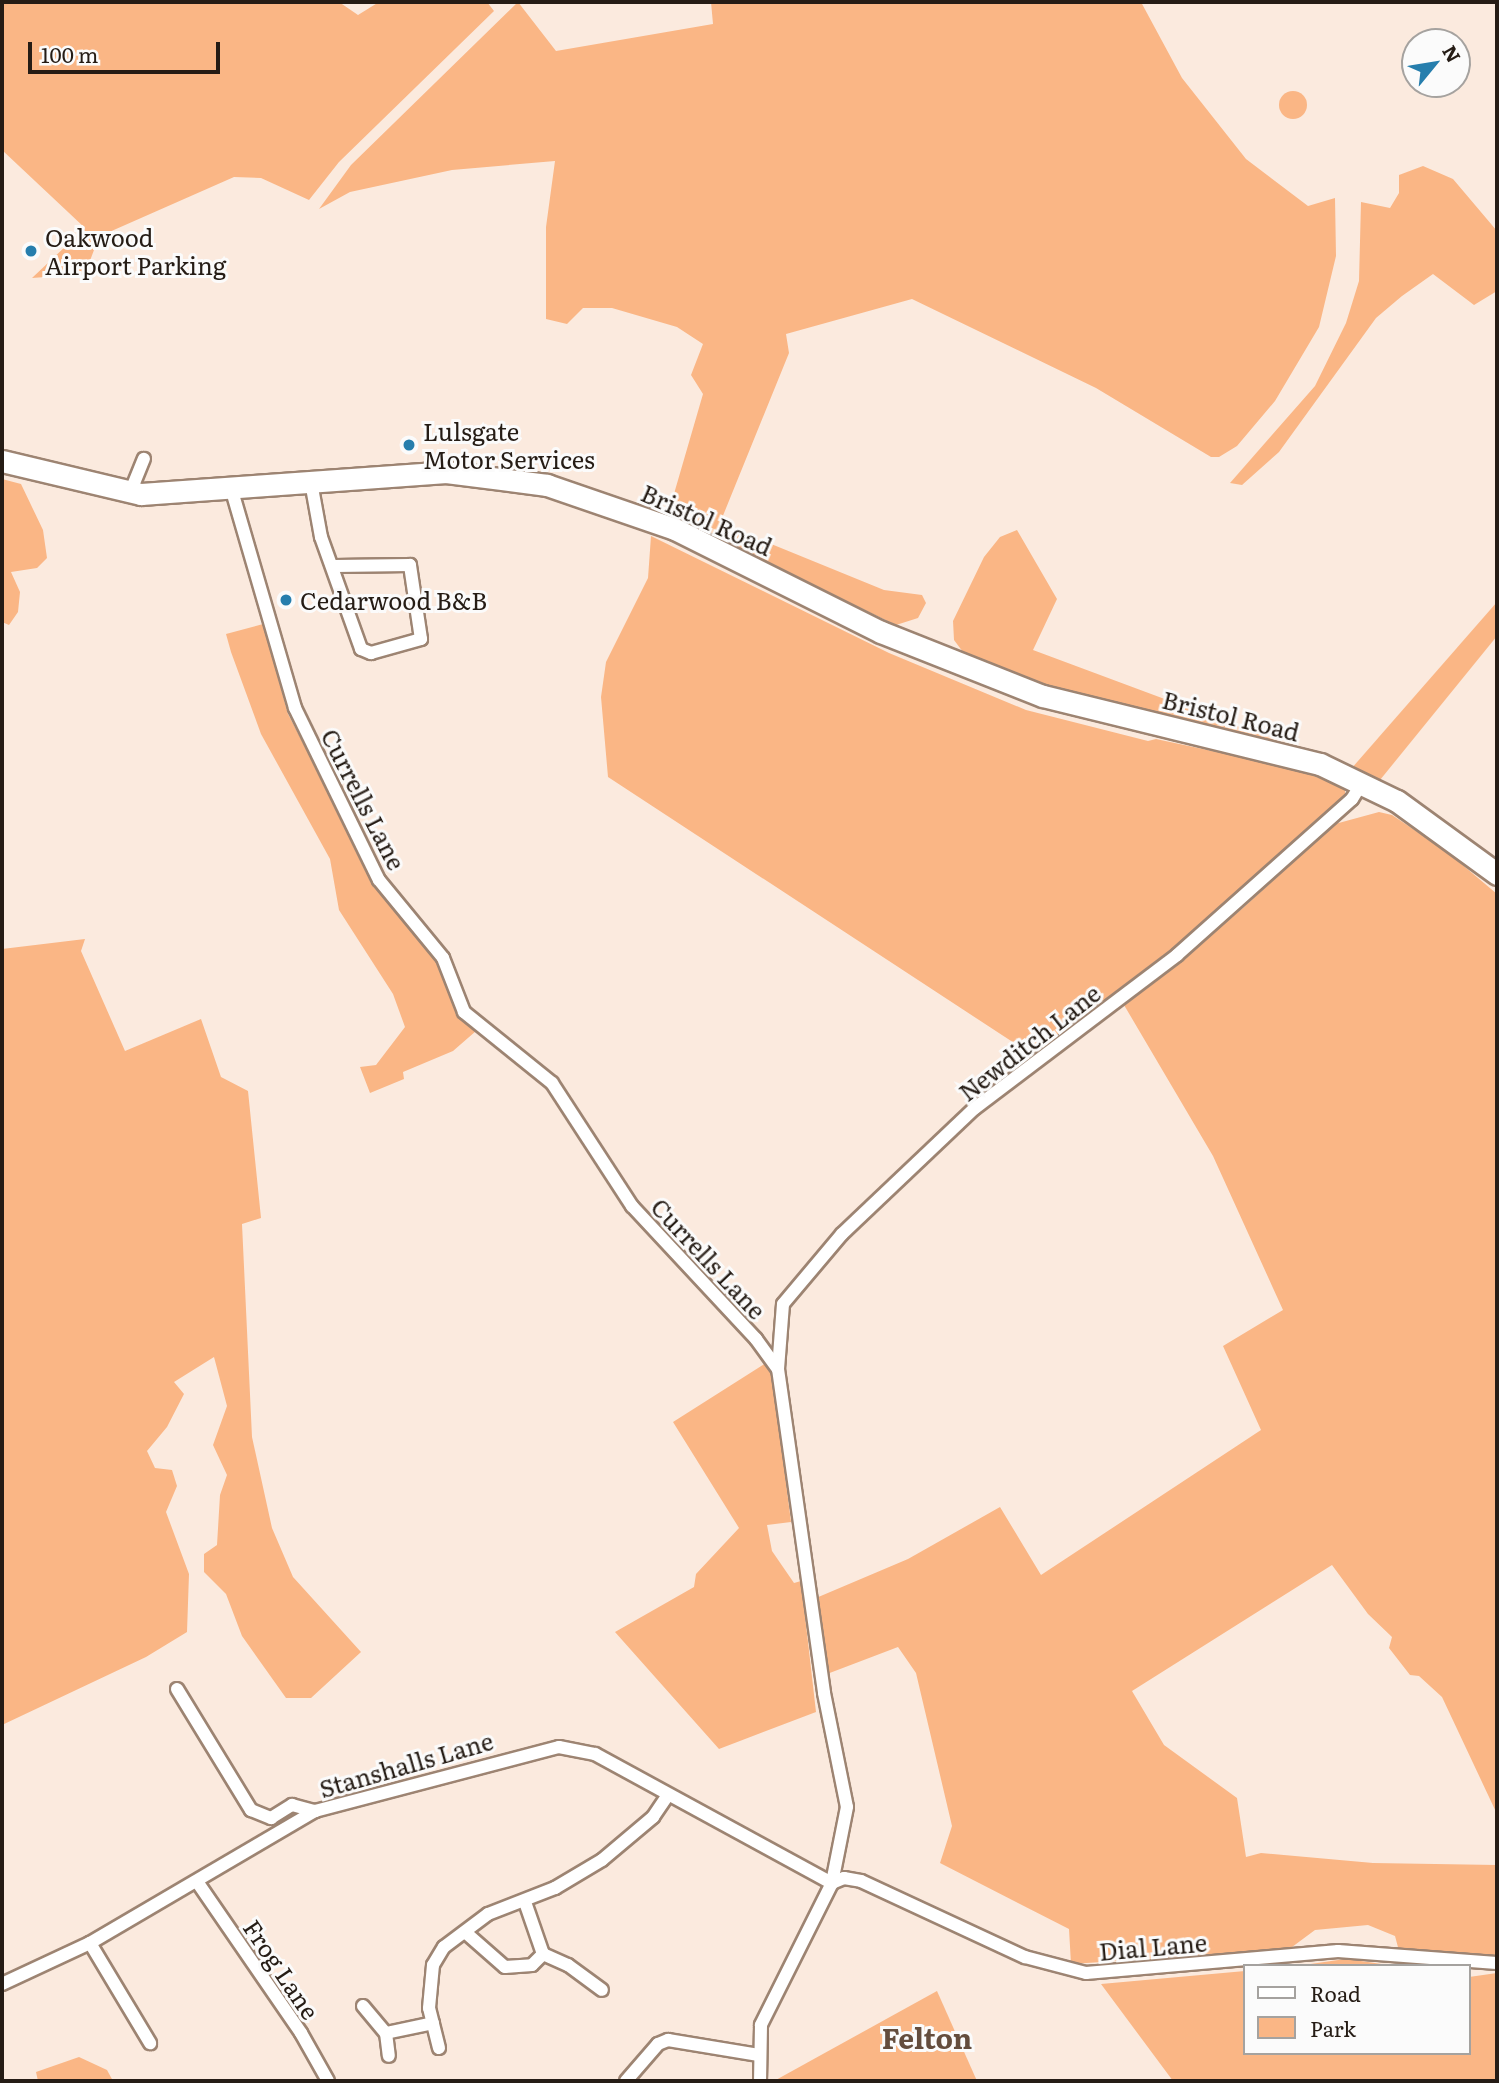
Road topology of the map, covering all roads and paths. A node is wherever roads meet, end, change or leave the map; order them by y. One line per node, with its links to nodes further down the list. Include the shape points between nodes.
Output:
1 (144, 459): 5 (street)
2 (2, 461): 5 (highway, Bristol Road)
3 (311, 482): 4 (highway, Bristol Road); 6 (street, via 321,537); 7 (highway, Bristol Road, via 446,472 547,485 687,535 881,632 981,674 1066,703 1310,762)
4 (232, 491): 5 (highway, Bristol Road); 9 (street, Currells Lane, via 295,708 379,880 443,958 464,1012 552,1083 632,1206 756,1339)
5 (130, 493)
6 (335, 566): 6 (street, via 361,649 372,653 421,639 410,565)
7 (1362, 783): 8 (highway, Bristol Road, via 1428,820); 9 (street, Newditch Lane, via 1352,799 1198,937 975,1108 842,1234 783,1304)
8 (1497, 874)
9 (778, 1369): 14 (street, Newditch Lane, via 824,1693 847,1807)
10 (177, 1689): 12 (street, via 251,1810 271,1818 292,1805)
11 (667, 1796): 12 (street, Stanshalls Lane, via 595,1754 559,1747 472,1766); 14 (street, Stanshalls Lane); 15 (street, via 653,1817 602,1860)
12 (315, 1811): 13 (street, Stanshalls Lane)
13 (198, 1883): 17 (street, Stanshalls Lane); 29 (street, Frog Lane, via 301,2033)
14 (832, 1883): 19 (street, Dial Lane, via 844,1878 862,1881 1026,1957 1086,1973 1338,1951); 27 (street, Newditch Lane, via 761,2025)
15 (525, 1902): 16 (street, via 488,1914); 18 (street)
16 (465, 1932): 18 (street, via 505,1967 532,1965); 23 (street, via 444,1947 433,1965)
17 (90, 1943): 20 (street, Stanshalls Lane); 25 (street)
18 (543, 1954): 21 (street, via 568,1965)
19 (1497, 1963)
20 (2, 1984)
21 (602, 1990)
22 (363, 2006): 24 (street)
23 (433, 2024): 24 (street); 26 (street)
24 (387, 2033): 28 (street)
25 (150, 2043)
26 (439, 2048)
27 (759, 2055): 30 (street, via 667,2040 658,2044); 31 (street, Newditch Lane)
28 (389, 2056)
29 (328, 2081)
30 (626, 2081)
31 (760, 2081)

